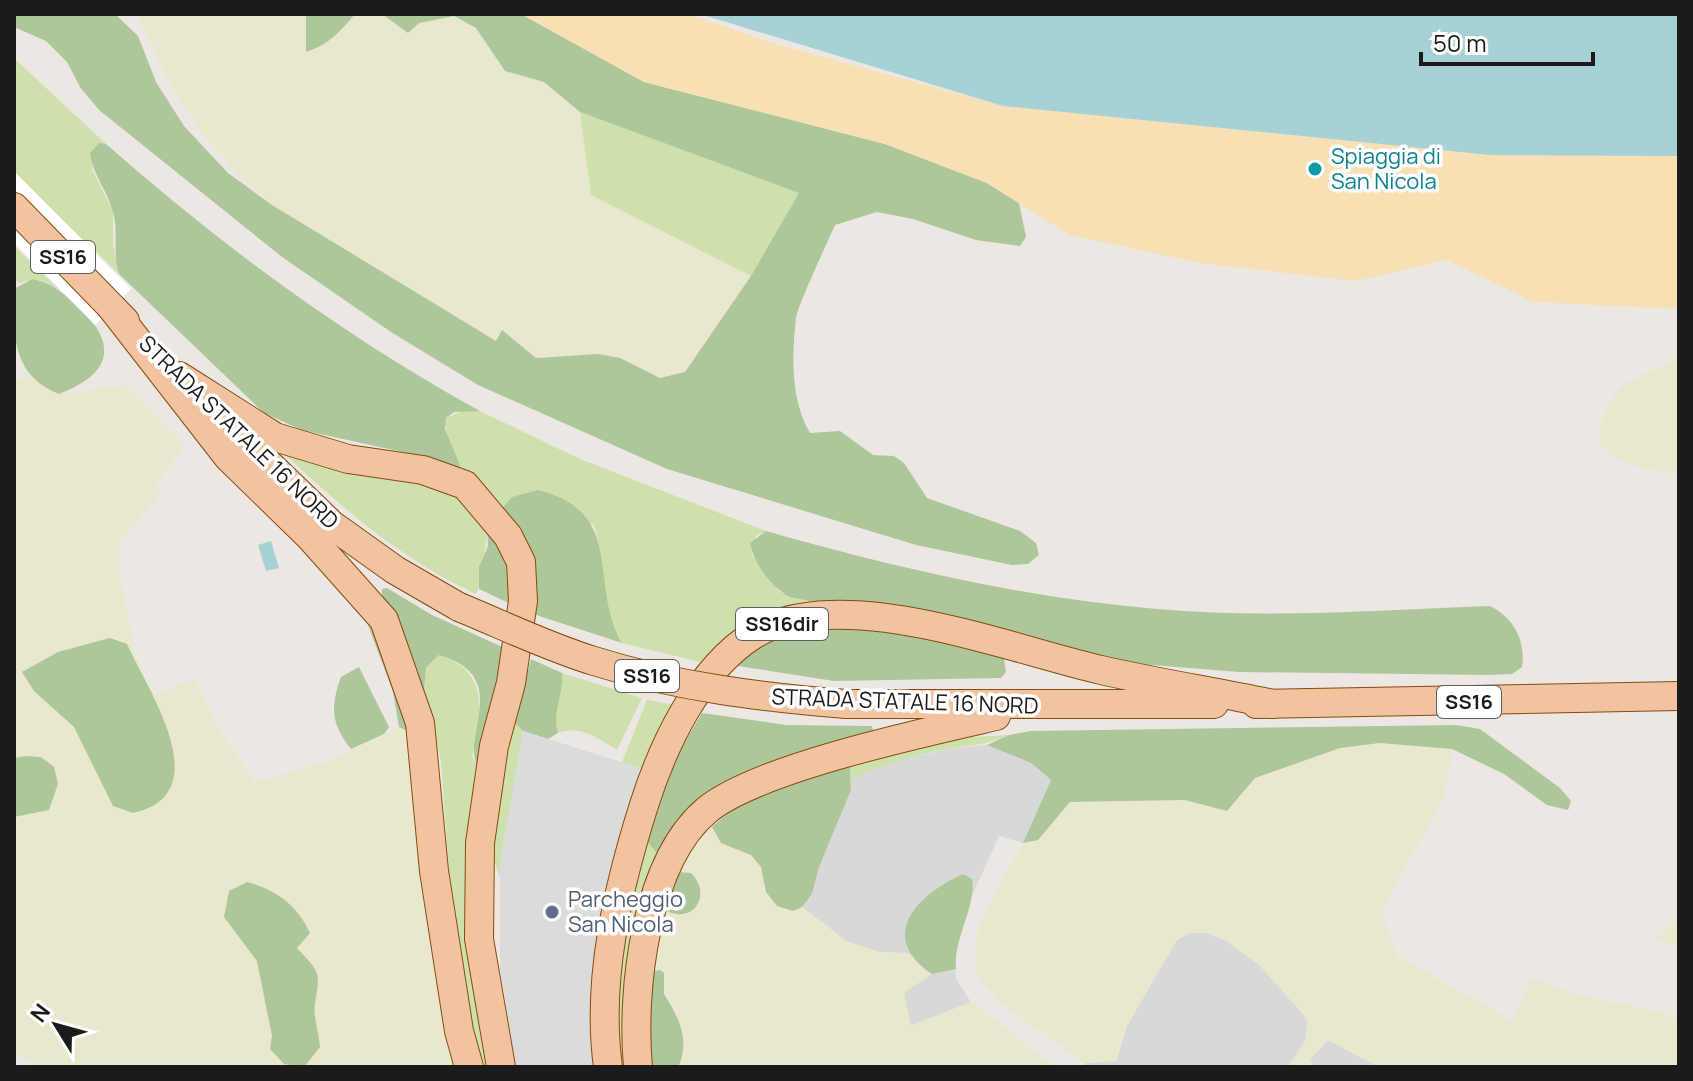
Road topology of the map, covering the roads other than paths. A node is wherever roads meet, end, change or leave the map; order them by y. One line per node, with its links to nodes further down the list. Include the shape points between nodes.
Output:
1 (14, 207): 2 (main road, STRADA STATALE 16 NORD / SS16)
2 (112, 308): 3 (main road, STRADA STATALE 16 NORD / SS16); 7 (main road, via 228,457 384,620 420,723 434,871)
3 (179, 376): 6 (main road, STRADA STATALE 16 NORD / SS16, bridge, via 332,525 395,570 459,607 591,660 748,696 846,704); 8 (main road, via 275,437 348,459 423,470 465,485 508,536 521,562 523,601 480,843 479,939)
4 (1679, 696): 5 (main road, STRADA STATALE 16 NORD / SS16)
5 (1273, 704): 6 (main road, STRADA STATALE 16 NORD / SS16); 9 (main road, SS16dir, via 1101,670 906,620 855,615 801,618 755,634 724,658 681,718 652,782 613,933 605,1000)
6 (1039, 706): 10 (main road, via 813,765 746,787 708,810 682,837 648,926 638,1007)
7 (469, 1067)
8 (501, 1067)
9 (608, 1067)
10 (638, 1067)

